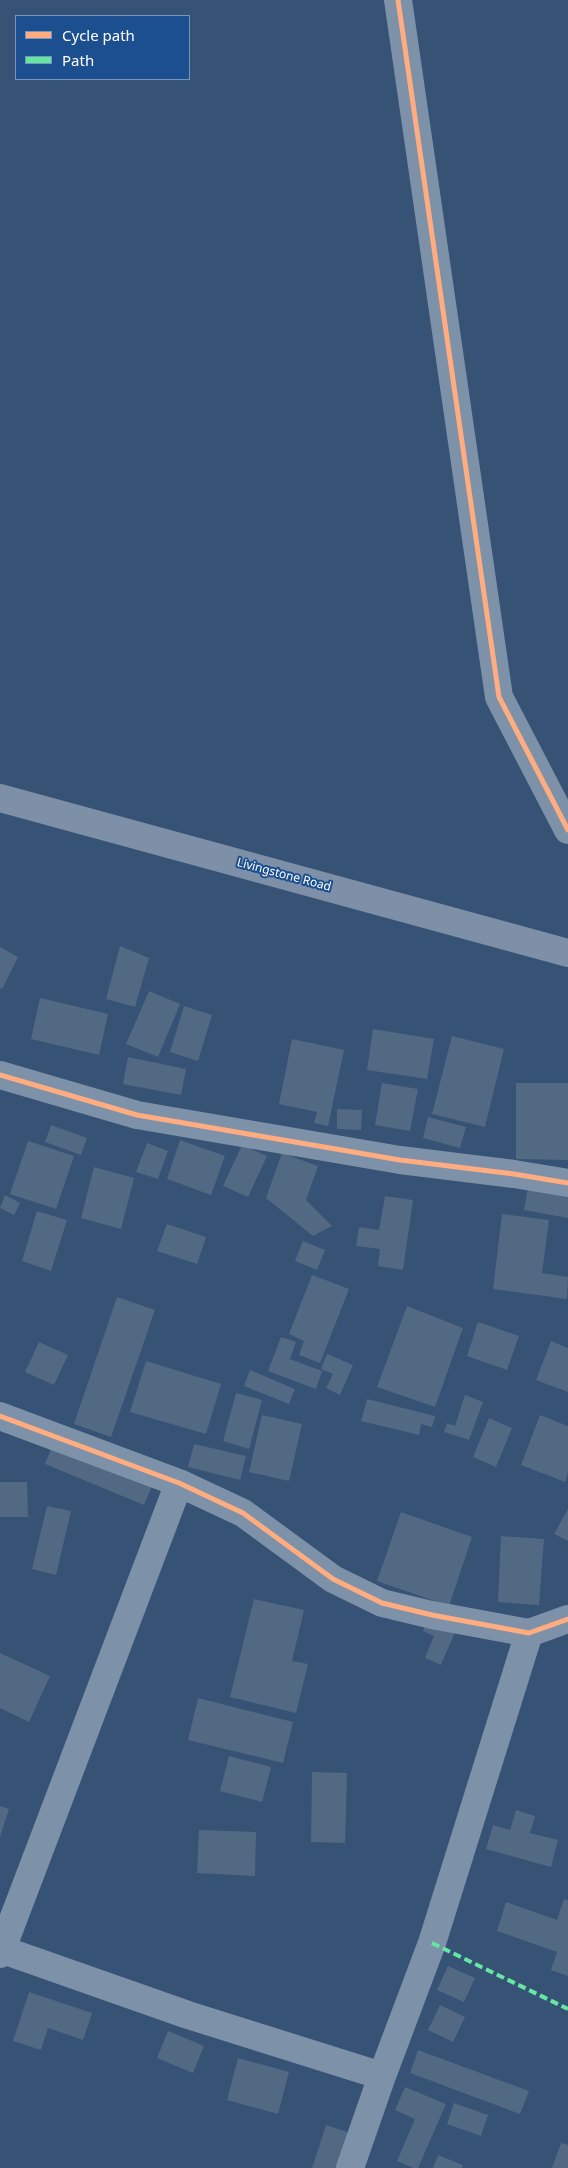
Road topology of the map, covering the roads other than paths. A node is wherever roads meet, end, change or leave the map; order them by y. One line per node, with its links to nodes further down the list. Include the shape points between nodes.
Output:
1 (398, 0): 3 (street, via 498,696)
2 (0, 798): 4 (highway, Livingstone Road)
3 (568, 830)
4 (568, 952)
5 (0, 1075): 6 (street, via 137,1115 400,1160)
6 (568, 1183)
7 (0, 1416): 8 (street)
8 (180, 1483): 10 (street, via 243,1513 333,1578 382,1603); 11 (street)
9 (568, 1619): 10 (street)
10 (529, 1633): 12 (street, via 432,1943)
11 (0, 1951): 12 (street)
12 (382, 2076): 13 (street)
13 (350, 2168)

